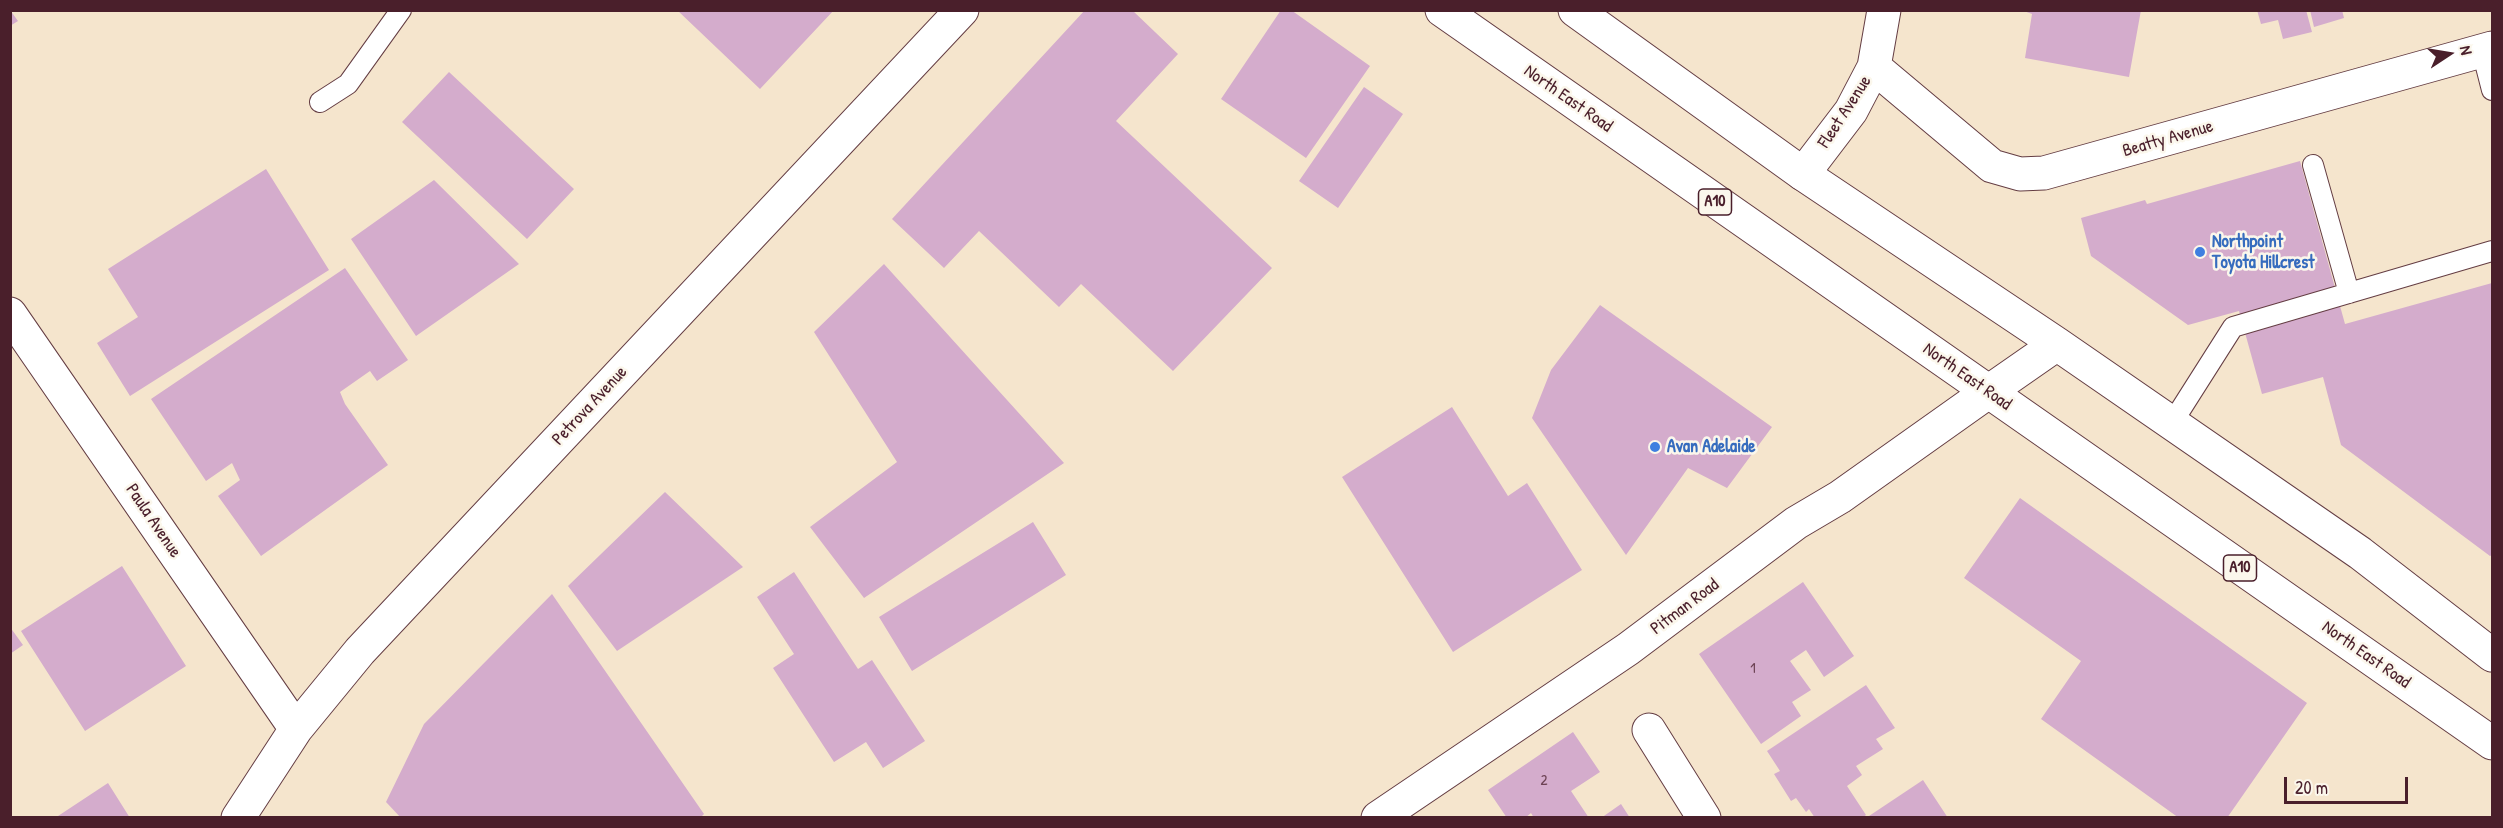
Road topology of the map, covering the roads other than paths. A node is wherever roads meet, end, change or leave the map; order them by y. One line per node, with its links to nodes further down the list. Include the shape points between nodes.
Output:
1 (401, 10): 9 (lane, via 348,84)
2 (962, 10): 19 (main road, Petrova Avenue, via 360,651)
3 (1442, 10): 16 (main road, North East Road / A10)
4 (1575, 10): 11 (main road)
5 (1884, 10): 7 (main road, Fleet Avenue)
6 (2487, 50): 7 (main road, Beatty Avenue, via 2044,173 2020,174 1992,166); 8 (lane)
7 (1874, 67): 11 (main road, Fleet Avenue, via 1851,111)
8 (2493, 90)
9 (320, 102)
10 (2313, 165): 13 (lane)
11 (1803, 174): 15 (main road)
12 (2493, 251): 13 (lane)
13 (2349, 293): 17 (lane, via 2232,327)
14 (10, 314): 19 (main road, Paula Avenue)
15 (2057, 344): 16 (main road, Pitman Road); 17 (main road)
16 (1988, 392): 21 (main road, North East Road / A10); 23 (main road, Pitman Road, via 1840,497 1796,523 1628,649)
17 (2172, 423): 18 (main road, via 2360,553)
18 (2493, 655)
19 (296, 729): 22 (main road, Petrova Avenue)
20 (1649, 730): 24 (main road)
21 (2493, 743)
22 (238, 818)
23 (1378, 818)
24 (1704, 818)

